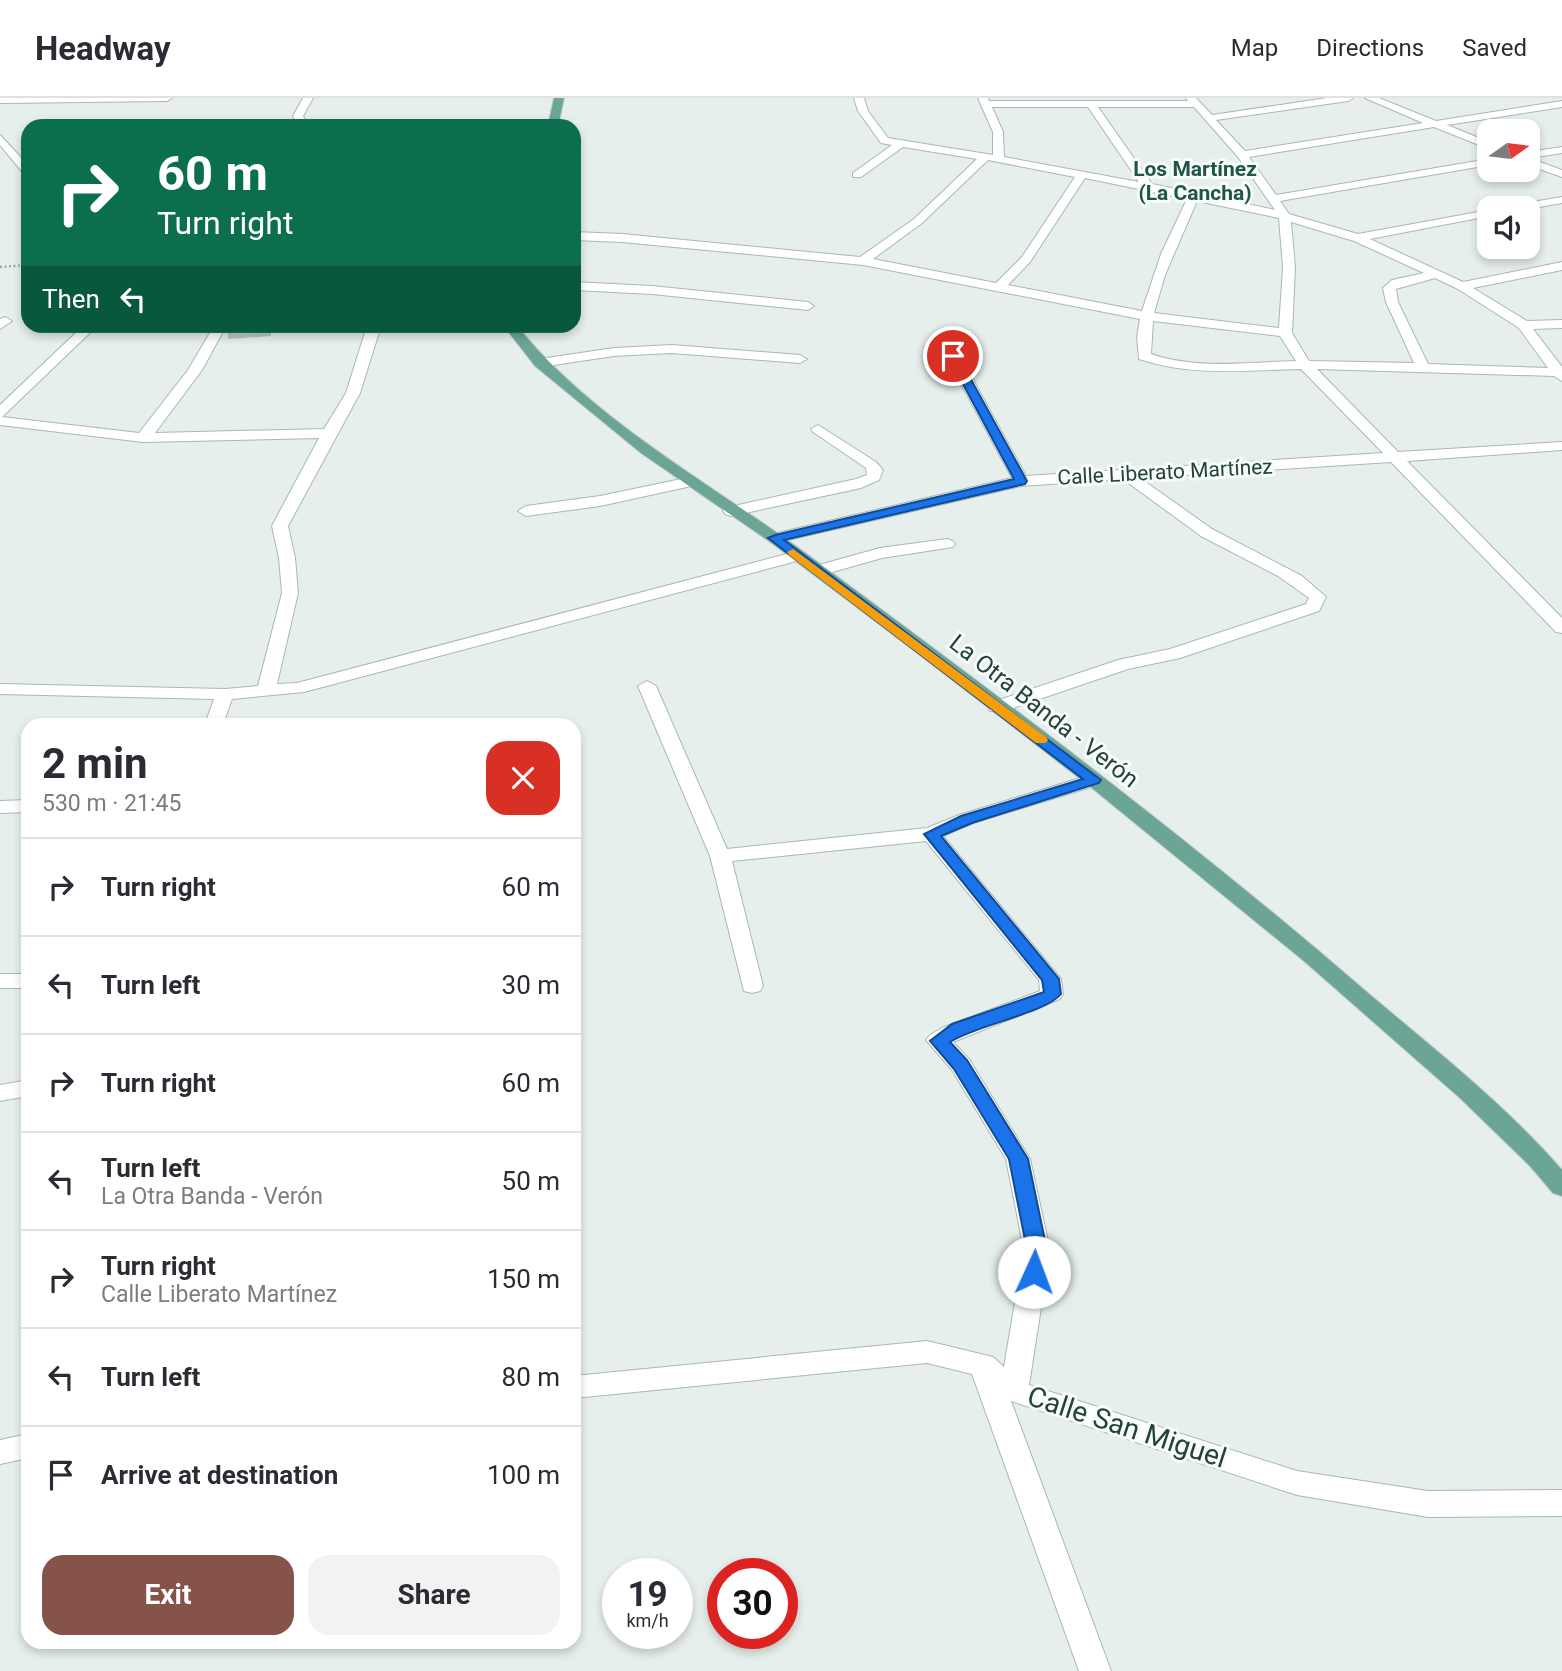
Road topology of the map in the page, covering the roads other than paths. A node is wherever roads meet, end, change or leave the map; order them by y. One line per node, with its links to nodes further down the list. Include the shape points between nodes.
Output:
1 (167, 98): 7 (street)
2 (308, 98): 14 (street)
3 (559, 98): 15 (main road)
4 (859, 98): 19 (street, via 885,141)
5 (1348, 98): 13 (street)
6 (1370, 98): 16 (street)
7 (111, 99): 8 (street)
8 (0, 100)
9 (984, 101): 11 (street); 24 (street, via 998,132)
10 (1193, 101): 11 (street); 13 (street)
11 (1091, 104): 31 (street)
12 (1562, 104): 16 (street)
13 (1210, 118): 21 (street)
14 (300, 119)
15 (554, 119)
16 (1436, 125): 18 (street); 21 (street)
17 (0, 138): 25 (street)
18 (1477, 141)
19 (899, 145): 23 (street); 29 (street)
20 (1562, 150): 22 (street)
21 (1242, 155): 33 (street)
22 (1540, 155)
23 (985, 157): 24 (street); 40 (street, via 918,220)
24 (999, 159): 30 (street)
25 (21, 164)
26 (1477, 164): 33 (street)
27 (1540, 164): 28 (street)
28 (1562, 174)
29 (857, 175)
30 (1080, 176): 31 (street); 45 (street, via 1026,259)
31 (1148, 187): 32 (street)
32 (1193, 198): 37 (street); 47 (street)
33 (1275, 200): 37 (street)
34 (1562, 200): 35 (street)
35 (1540, 204)
36 (1477, 215): 39 (street)
37 (1285, 216): 39 (street); 54 (street, via 1289,267)
38 (581, 236): 40 (street)
39 (1358, 238): 42 (street)
40 (863, 261): 45 (street)
41 (1562, 266): 44 (street)
42 (1436, 274): 44 (street); 59 (street, via 1389,288)
43 (581, 286): 46 (street)
44 (1462, 286): 49 (street)
45 (998, 288): 47 (street)
46 (808, 306)
47 (1147, 316): 54 (street); 58 (street, via 1144,356 1157,362)
48 (1562, 324): 49 (street)
49 (1524, 325): 60 (street)
50 (83, 333): 61 (street)
51 (216, 333): 65 (street, via 184,389)
52 (372, 333): 64 (street, via 353,393)
53 (515, 333): 57 (main road, La Otra Banda - Verón)
54 (1285, 333): 58 (street)
55 (953, 356): 69 (street)
56 (800, 359): 57 (street, via 672,349)
57 (540, 363): 70 (main road, La Otra Banda - Verón)
58 (1306, 365): 59 (street); 67 (street)
59 (1424, 369): 60 (street)
60 (1560, 375)
61 (0, 413)
62 (0, 421): 65 (street)
63 (818, 429): 72 (street, via 871,464 874,477)
64 (329, 433): 65 (street); 80 (street, via 280,526 289,593)
65 (143, 438)
66 (1562, 446): 67 (street, Calle Liberato Martínez)
67 (1397, 458): 68 (street, Calle Liberato Martínez); 77 (street)
68 (1126, 474): 69 (street, Calle Liberato Martínez); 82 (street, via 1220,541 1307,585 1318,597 1313,607)
69 (1021, 481): 73 (street, Calle Liberato Martínez)
70 (691, 482): 71 (street); 72 (main road, La Otra Banda - Verón)
71 (526, 511)
72 (731, 511): 73 (main road, La Otra Banda - Verón)
73 (775, 538): 75 (main road, La Otra Banda - Verón)
74 (947, 544): 76 (street, via 880,554)
75 (799, 556): 76 (main road, La Otra Banda - Verón); 80 (street, via 323,683)
76 (818, 571): 82 (main road, La Otra Banda - Verón)
77 (1562, 628)
78 (647, 685): 88 (street)
79 (0, 689): 81 (street)
80 (266, 691): 81 (street)
81 (225, 694): 83 (street)
82 (998, 706): 84 (main road, La Otra Banda - Verón)
83 (216, 718)
84 (1094, 780): 87 (street); 94 (main road, La Otra Banda - Verón, via 1395,1027 1539,1160)
85 (21, 806): 86 (street)
86 (0, 807)
87 (931, 834): 88 (street); 97 (street, via 1050,979 1052,994 958,1028 939,1041 961,1065 1018,1159 1037,1250)
88 (720, 856): 91 (street)
89 (0, 981): 90 (street)
90 (21, 981)
91 (752, 986)
92 (21, 1089): 93 (street)
93 (0, 1093)
94 (1562, 1187)
95 (983, 1365): 96 (street, Calle San Miguel, via 927,1352); 97 (street, Calle San Miguel); 101 (street)
96 (581, 1386)
97 (1014, 1391): 100 (street, Calle San Miguel, via 1297,1483 1428,1504)
98 (21, 1448): 99 (street)
99 (0, 1452)
100 (1562, 1503)
101 (1095, 1671)

